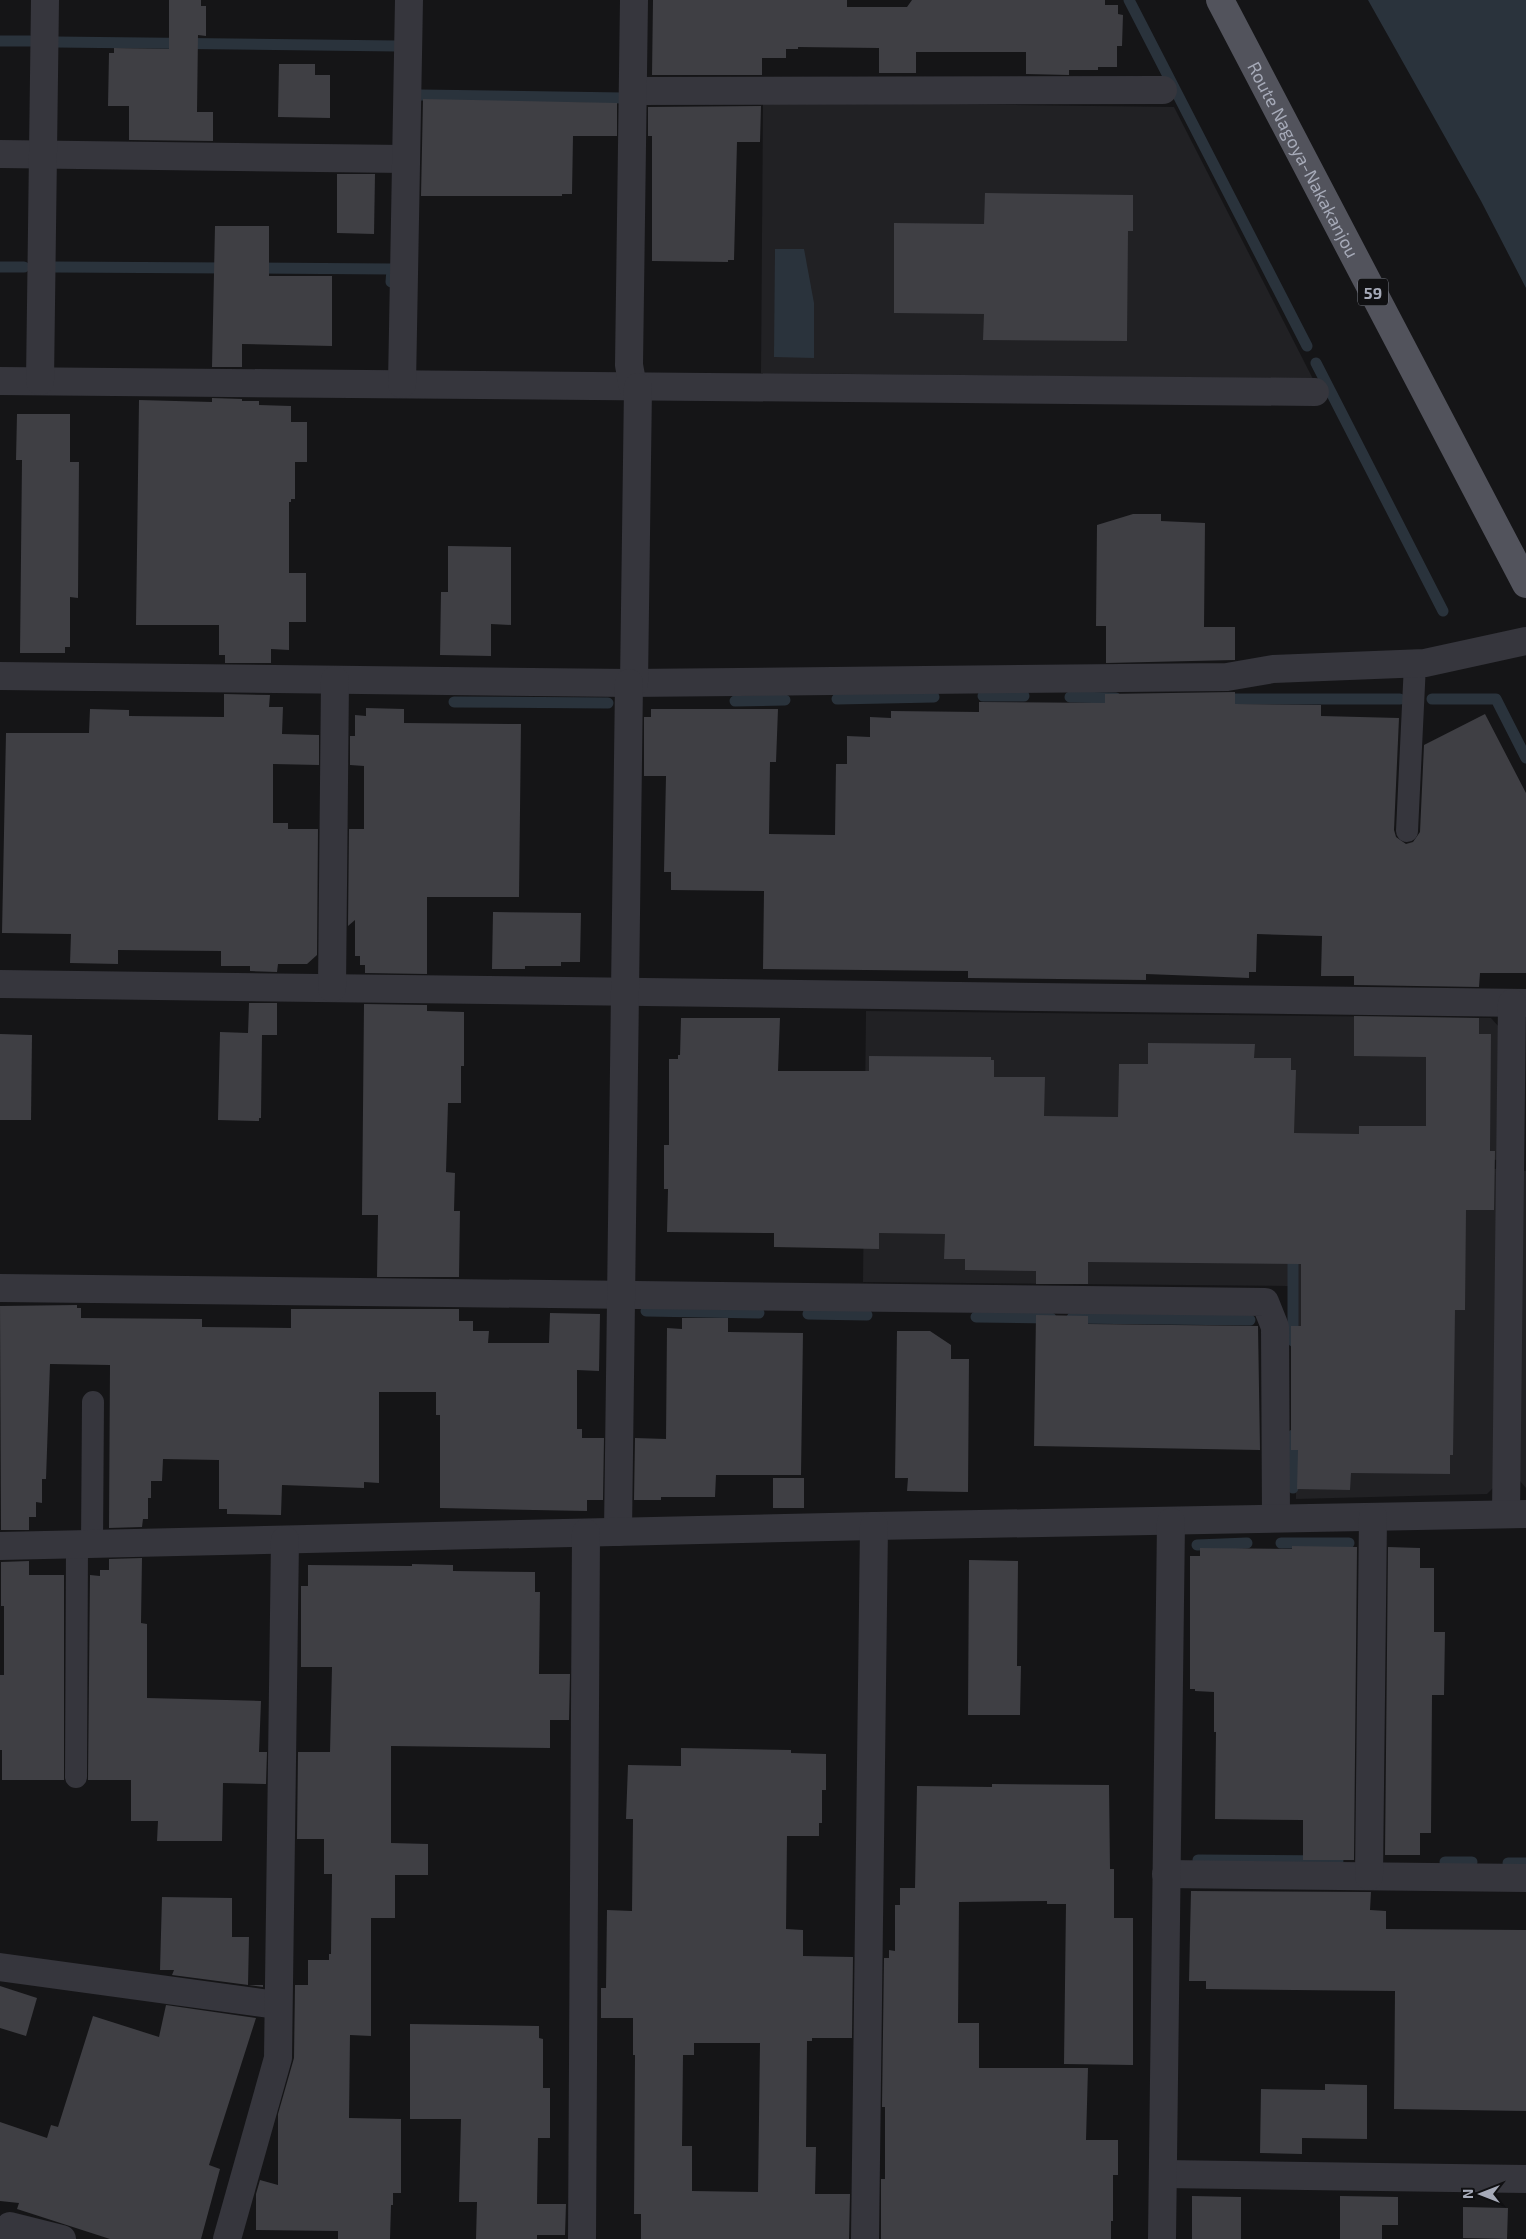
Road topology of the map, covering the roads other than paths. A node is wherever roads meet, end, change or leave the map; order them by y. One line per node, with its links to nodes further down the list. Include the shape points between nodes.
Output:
1 (45, 0): 8 (street)
2 (409, 0): 9 (street)
3 (634, 0): 6 (street)
4 (1220, 0): 15 (main road, Route Nagoya-Nakakanjou / 59)
5 (1163, 90): 6 (street)
6 (633, 91): 13 (street, via 630,364)
7 (0, 154): 8 (street)
8 (44, 154): 9 (street); 11 (street)
9 (405, 159): 12 (street)
10 (0, 380): 11 (street)
11 (40, 381): 12 (street)
12 (402, 384): 13 (street)
13 (635, 387): 14 (street); 20 (street)
14 (1315, 392)
15 (1526, 584)
16 (1526, 641): 17 (street)
17 (1415, 664): 20 (street, via 1273,669 1227,677); 21 (lane)
18 (0, 676): 19 (street)
19 (335, 680): 20 (street); 23 (street)
20 (631, 683): 24 (street)
21 (1407, 831)
22 (0, 984): 23 (street)
23 (332, 988): 24 (street)
24 (625, 991): 25 (street); 27 (street)
25 (1519, 1003): 29 (street)
26 (0, 1288): 27 (street)
27 (622, 1296): 31 (street, via 1265,1302 1275,1327); 35 (street)
28 (93, 1402): 37 (lane)
29 (1516, 1514): 30 (street)
30 (1373, 1517): 31 (street); 41 (street)
31 (1276, 1518): 32 (street)
32 (1171, 1522): 33 (street); 40 (street)
33 (874, 1526): 35 (street); 51 (street)
34 (586, 1532): 35 (street); 36 (street); 50 (street)
35 (618, 1532)
36 (285, 1540): 37 (street); 44 (street)
37 (85, 1544): 38 (street); 39 (lane)
38 (0, 1546)
39 (76, 1777)
40 (1166, 1874): 41 (street); 45 (street)
41 (1369, 1876): 42 (street)
42 (1526, 1878)
43 (0, 1967): 44 (street)
44 (277, 2005): 49 (street, via 278,2058)
45 (1162, 2174): 46 (street); 52 (street)
46 (1526, 2179)
47 (6, 2239): 48 (street, via 10,2226)
48 (62, 2239)
49 (227, 2239)
50 (582, 2239)
51 (865, 2239)
52 (1162, 2239)

